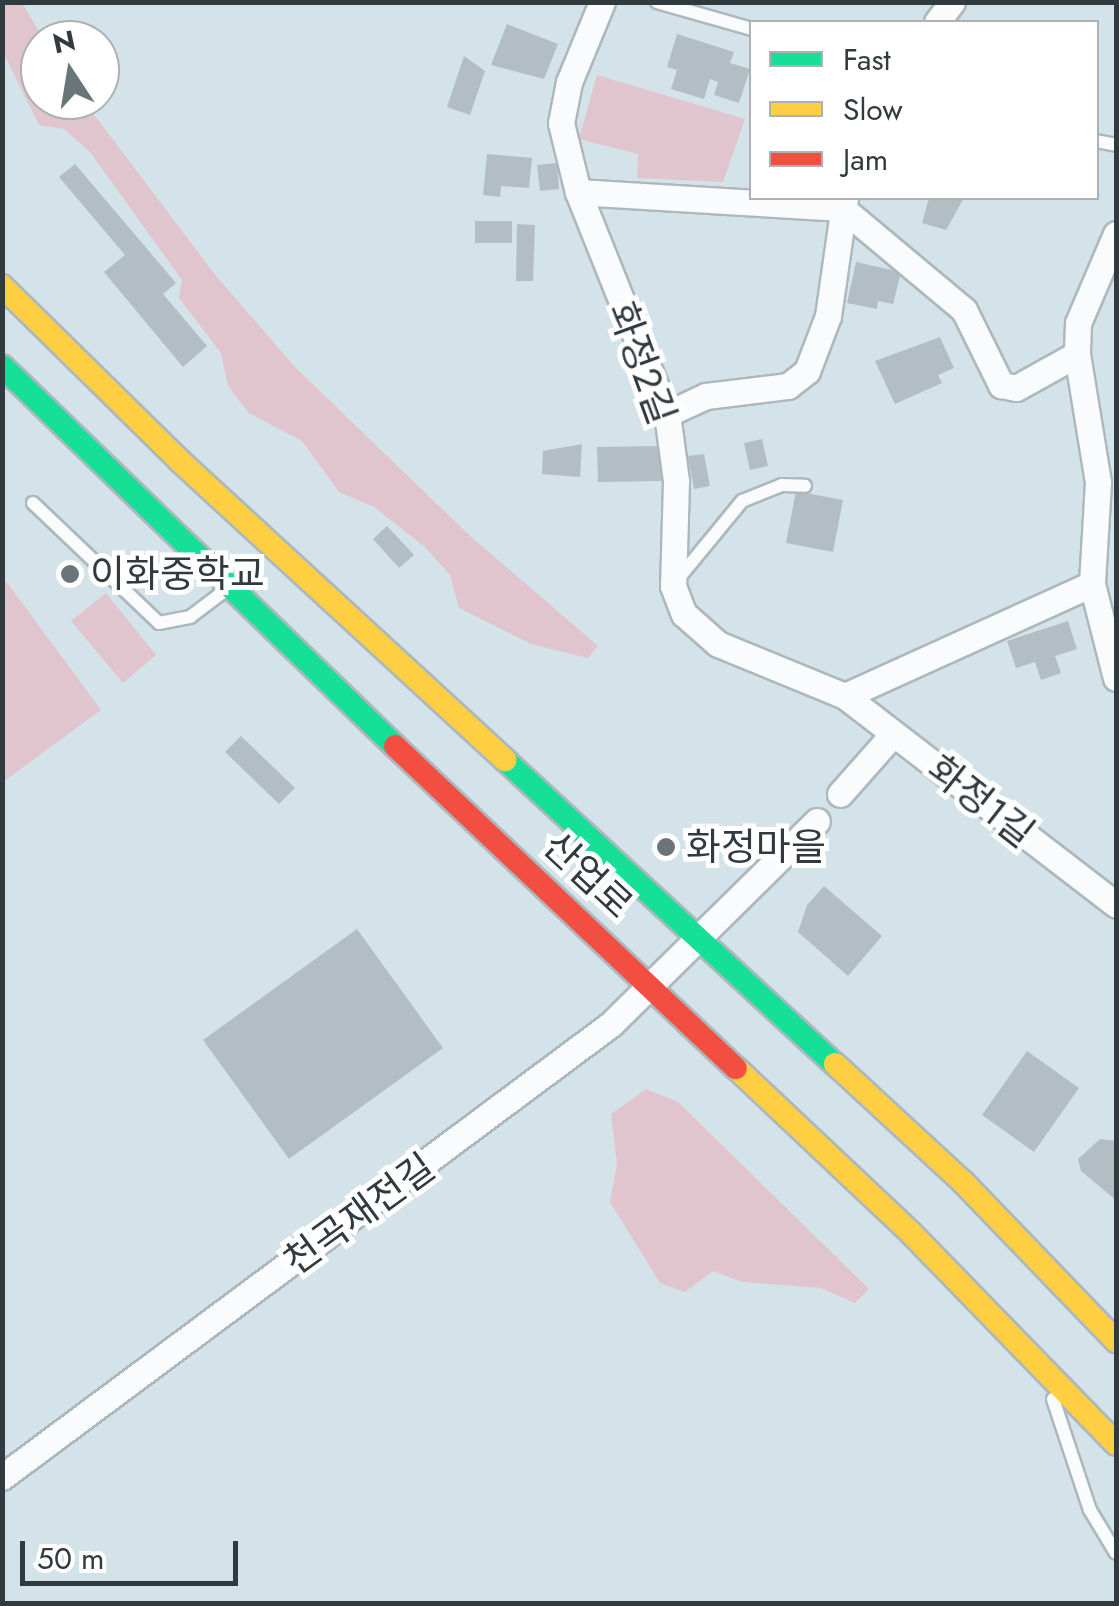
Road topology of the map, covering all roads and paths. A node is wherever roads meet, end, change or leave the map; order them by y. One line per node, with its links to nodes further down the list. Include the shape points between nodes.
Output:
1 (602, 2): 4 (street, 화정2길, via 560,123)
2 (657, 2): 3 (lane)
3 (749, 29)
4 (578, 192): 5 (street); 12 (street, 화정2길)
5 (749, 199)
6 (771, 200): 7 (street)
7 (844, 203): 10 (street, via 964,310 1001,385 1016,388); 12 (street, via 828,316 807,371 774,390 706,396)
8 (1116, 234): 10 (street, via 1078,322)
9 (2, 286): 24 (main road, 산업로, via 180,461)
10 (1077, 354): 15 (street, via 1098,482)
11 (2, 366): 17 (main road, 산업로)
12 (667, 414): 16 (street, 화정2길, via 676,481)
13 (805, 486): 16 (lane, via 782,485 742,502)
14 (33, 504): 17 (lane, via 159,622 190,618)
15 (1092, 584): 18 (street); 19 (street)
16 (673, 586): 19 (street, via 684,614 718,644)
17 (228, 587): 25 (main road, 산업로)
18 (1116, 678)
19 (845, 696): 20 (street, 화정1길)
20 (893, 734): 21 (street); 23 (street, 화정1길)
21 (840, 794)
22 (816, 820): 24 (street, 천곡재전길)
23 (1116, 906)
24 (704, 937): 25 (street, 천곡재전길); 26 (main road, 산업로, via 963,1182)
25 (655, 986): 27 (main road, 산업로); 29 (street, 천곡재전길, via 442,1155)
26 (1116, 1341)
27 (1029, 1353): 28 (main road, 산업로); 30 (lane)
28 (1116, 1444)
29 (2, 1478)
30 (1116, 1553)

